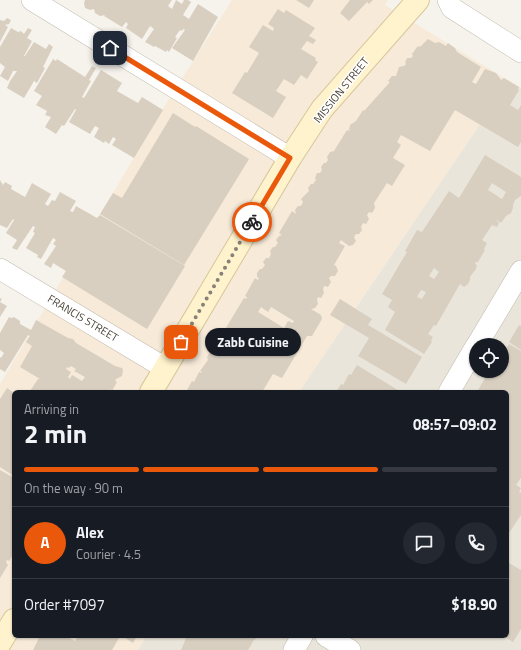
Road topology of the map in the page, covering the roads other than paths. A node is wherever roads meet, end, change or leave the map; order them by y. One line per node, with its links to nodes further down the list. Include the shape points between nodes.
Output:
1 (32, 0): 5 (street)
2 (418, 0): 5 (main road, MISSION STREET, via 322,109)
3 (448, 0): 4 (street, via 452,8)
4 (521, 52)
5 (290, 158): 10 (main road, MISSION STREET)
6 (0, 269): 10 (street, FRANCIS STREET)
7 (521, 271): 8 (street)
8 (481, 338)
9 (469, 358): 12 (street)
10 (165, 368): 11 (main road, MISSION STREET)
11 (151, 390)
12 (449, 390)
13 (12, 623): 16 (main road)
14 (301, 638): 17 (street)
15 (329, 638): 18 (street)
16 (0, 643)
17 (294, 650)
18 (350, 650)

